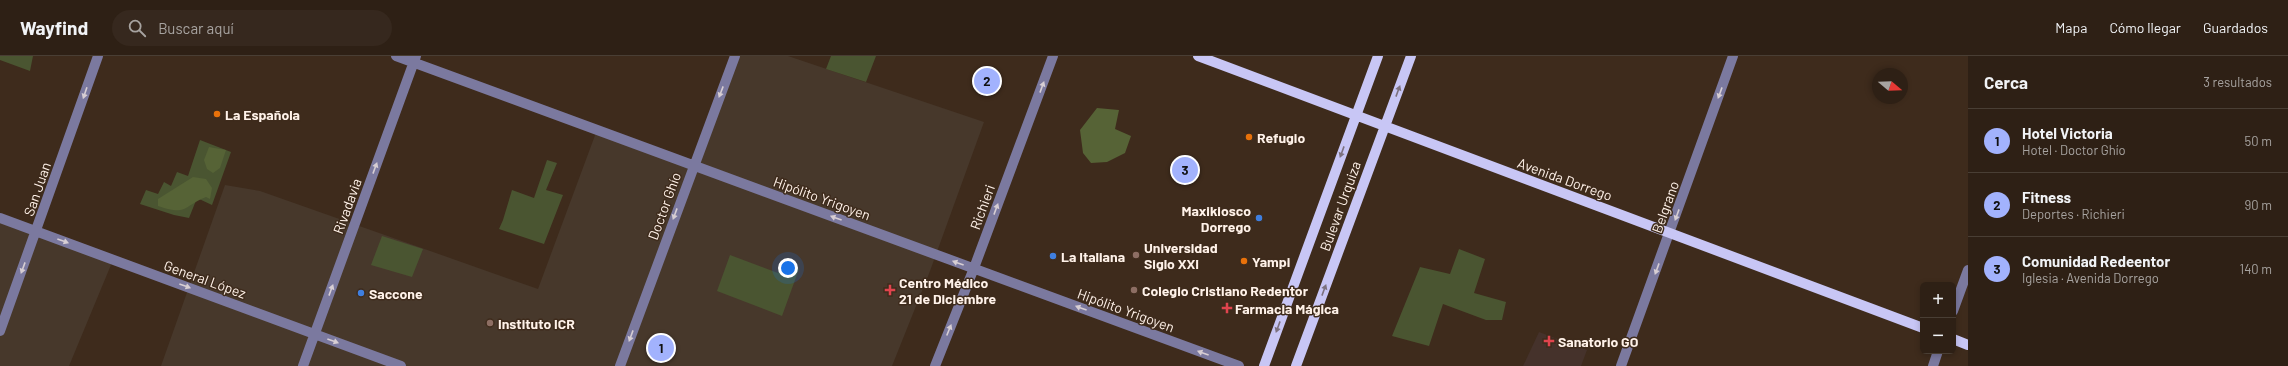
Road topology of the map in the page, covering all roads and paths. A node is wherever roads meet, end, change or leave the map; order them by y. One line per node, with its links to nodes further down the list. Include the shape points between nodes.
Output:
1 (98, 56): 14 (street, San Juan, one-way to 14)
2 (396, 56): 9 (street, Hipólito Yrigoyen)
3 (735, 56): 12 (street, Doctor Ghío, one-way to 12)
4 (1053, 56): 16 (street, Richieri, one-way to 4)
5 (1198, 56): 10 (main road, Avenida Dorrego)
6 (1378, 56): 10 (main road, Bulevar Urquiza)
7 (1411, 56): 11 (main road, Bulevar Urquiza, one-way to 7)
8 (1733, 56): 15 (street, Belgrano, one-way to 15)
9 (415, 59): 12 (street, Hipólito Yrigoyen); 21 (street, Rivadavia, one-way to 9)
10 (1356, 116): 11 (main road, Avenida Dorrego); 30 (main road, Bulevar Urquiza, one-way to 30)
11 (1384, 127): 15 (main road, Avenida Dorrego); 31 (main road, Bulevar Urquiza, one-way to 11)
12 (693, 166): 16 (street, Hipólito Yrigoyen, one-way to 12); 27 (street, Doctor Ghío, one-way to 27)
13 (0, 218): 14 (street, General López)
14 (37, 232): 20 (street, San Juan, one-way to 20); 21 (street, General López, one-way to 21)
15 (1671, 233): 19 (main road, Avenida Dorrego); 32 (street, Belgrano, one-way to 32)
16 (974, 268): 28 (street, Richieri, one-way to 16); 29 (street, Hipólito Yrigoyen, one-way to 16)
17 (1968, 270): 18 (street)
18 (1956, 302)
19 (1920, 327)
20 (0, 331)
21 (314, 334): 25 (street, Rivadavia); 26 (street, General López, one-way to 26)
22 (1956, 340): 23 (main road)
23 (1968, 345)
24 (1937, 354): 33 (street)
25 (303, 366)
26 (401, 366)
27 (620, 366)
28 (935, 366)
29 (1239, 366)
30 (1264, 366)
31 (1296, 366)
32 (1621, 366)
33 (1933, 366)

